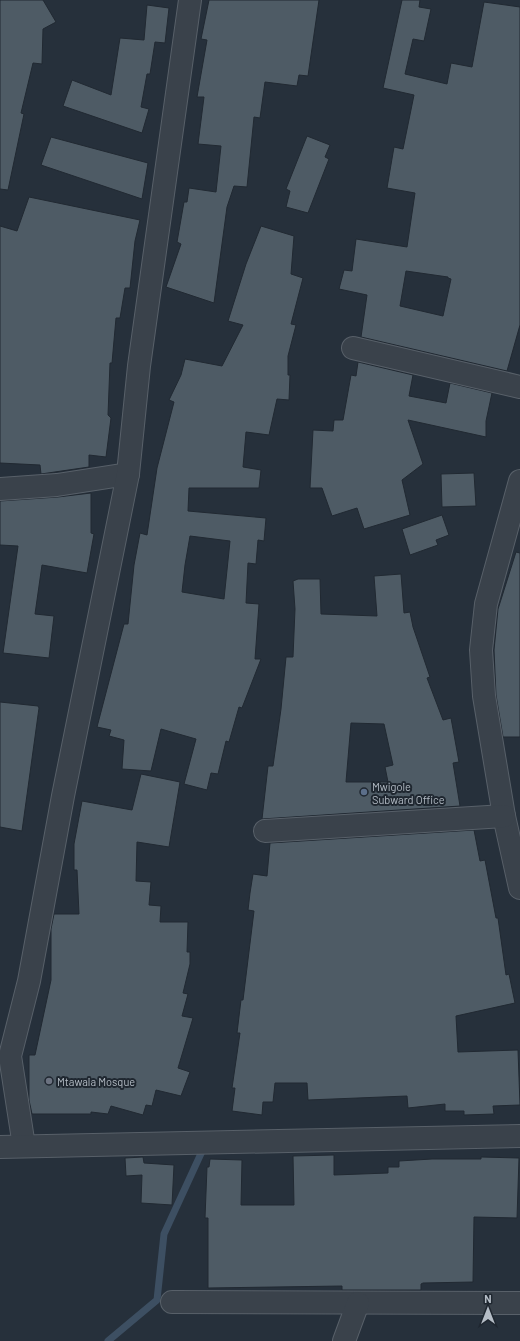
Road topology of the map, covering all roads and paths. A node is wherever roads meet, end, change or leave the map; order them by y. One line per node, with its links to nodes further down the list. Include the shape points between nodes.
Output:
1 (190, 0): 4 (street, via 139,366)
2 (353, 348): 3 (street)
3 (520, 387)
4 (128, 474): 6 (street, via 57,485); 12 (street, via 62,796 29,981 10,1056)
5 (520, 481): 7 (street)
6 (0, 489)
7 (517, 509): 8 (street, via 486,604 482,650 484,696)
8 (504, 816): 9 (street); 10 (street)
9 (265, 831)
10 (520, 888)
11 (520, 1136): 12 (street)
12 (24, 1146): 13 (street)
13 (0, 1147)
14 (172, 1302): 15 (street)
15 (358, 1303): 16 (street); 17 (street)
16 (520, 1303)
17 (344, 1341)

